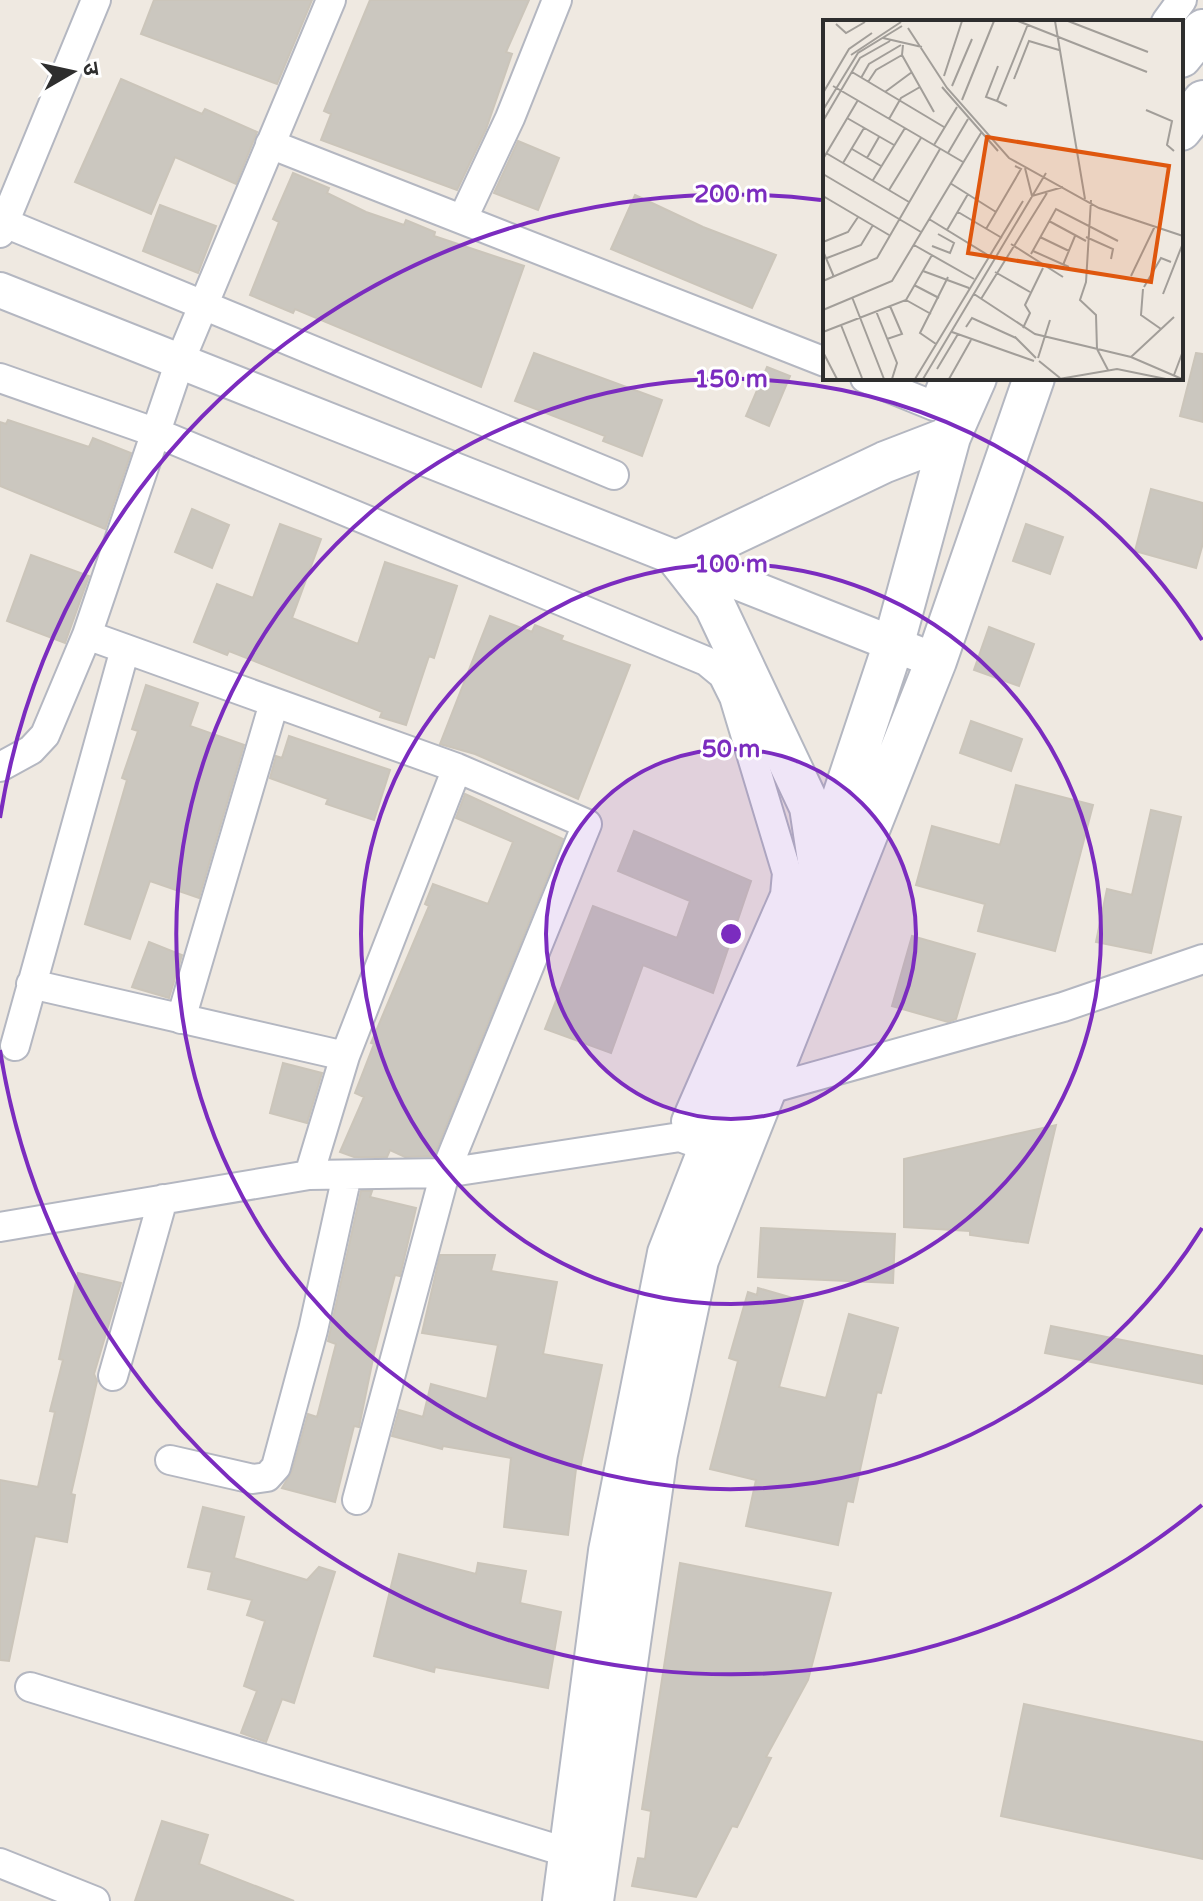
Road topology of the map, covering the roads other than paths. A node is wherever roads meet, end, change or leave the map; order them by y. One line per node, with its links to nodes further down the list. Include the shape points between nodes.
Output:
1 (96, 0): 12 (street)
2 (331, 0): 10 (street)
3 (557, 0): 11 (street)
4 (1182, 0): 5 (street)
5 (1167, 20)
6 (1203, 30): 7 (main road)
7 (1183, 55)
8 (1203, 101): 9 (main road)
9 (1183, 127)
10 (270, 144): 11 (street); 14 (street)
11 (463, 218): 16 (street)
12 (1, 226): 14 (street)
13 (0, 290): 15 (street)
14 (204, 307): 15 (street); 24 (street)
15 (180, 361): 22 (street); 25 (street)
16 (823, 361)
17 (0, 378): 22 (street)
18 (870, 380): 19 (street, via 934,406)
19 (944, 380)
20 (975, 380): 23 (main road)
21 (1033, 380): 29 (main road)
22 (157, 433): 26 (street); 40 (street, via 706,661 723,675 787,873)
23 (950, 437): 25 (main road, via 885,462); 27 (main road)
24 (614, 475)
25 (679, 560): 27 (street); 33 (main road, via 715,606 810,807)
26 (87, 635): 28 (street); 31 (street, via 45,735 31,750)
27 (893, 646): 29 (street); 33 (main road)
28 (125, 649): 30 (street); 35 (street)
29 (936, 661): 39 (main road)
30 (274, 703): 32 (street); 36 (street)
31 (0, 767)
32 (457, 768): 38 (street); 41 (street, via 587,824)
33 (819, 868): 39 (main road)
34 (1203, 959): 39 (street, via 1063,1007)
35 (31, 984): 36 (street); 37 (street)
36 (181, 1019): 38 (street)
37 (15, 1046)
38 (345, 1056): 42 (street)
39 (750, 1094): 40 (main road)
40 (712, 1143): 41 (street, via 680,1137); 47 (main road, via 698,1260)
41 (445, 1173): 43 (street); 49 (street)
42 (309, 1175): 43 (street); 44 (street)
43 (347, 1175): 48 (street, via 276,1467 267,1477 253,1479)
44 (163, 1199): 45 (street); 46 (street)
45 (0, 1227)
46 (113, 1376)
47 (644, 1451): 51 (main road, via 609,1551); 55 (main road)
48 (170, 1460)
49 (357, 1500)
50 (30, 1687): 51 (street)
51 (569, 1853): 54 (main road)
52 (0, 1863): 53 (street)
53 (95, 1901)
54 (563, 1901)
55 (593, 1901)

